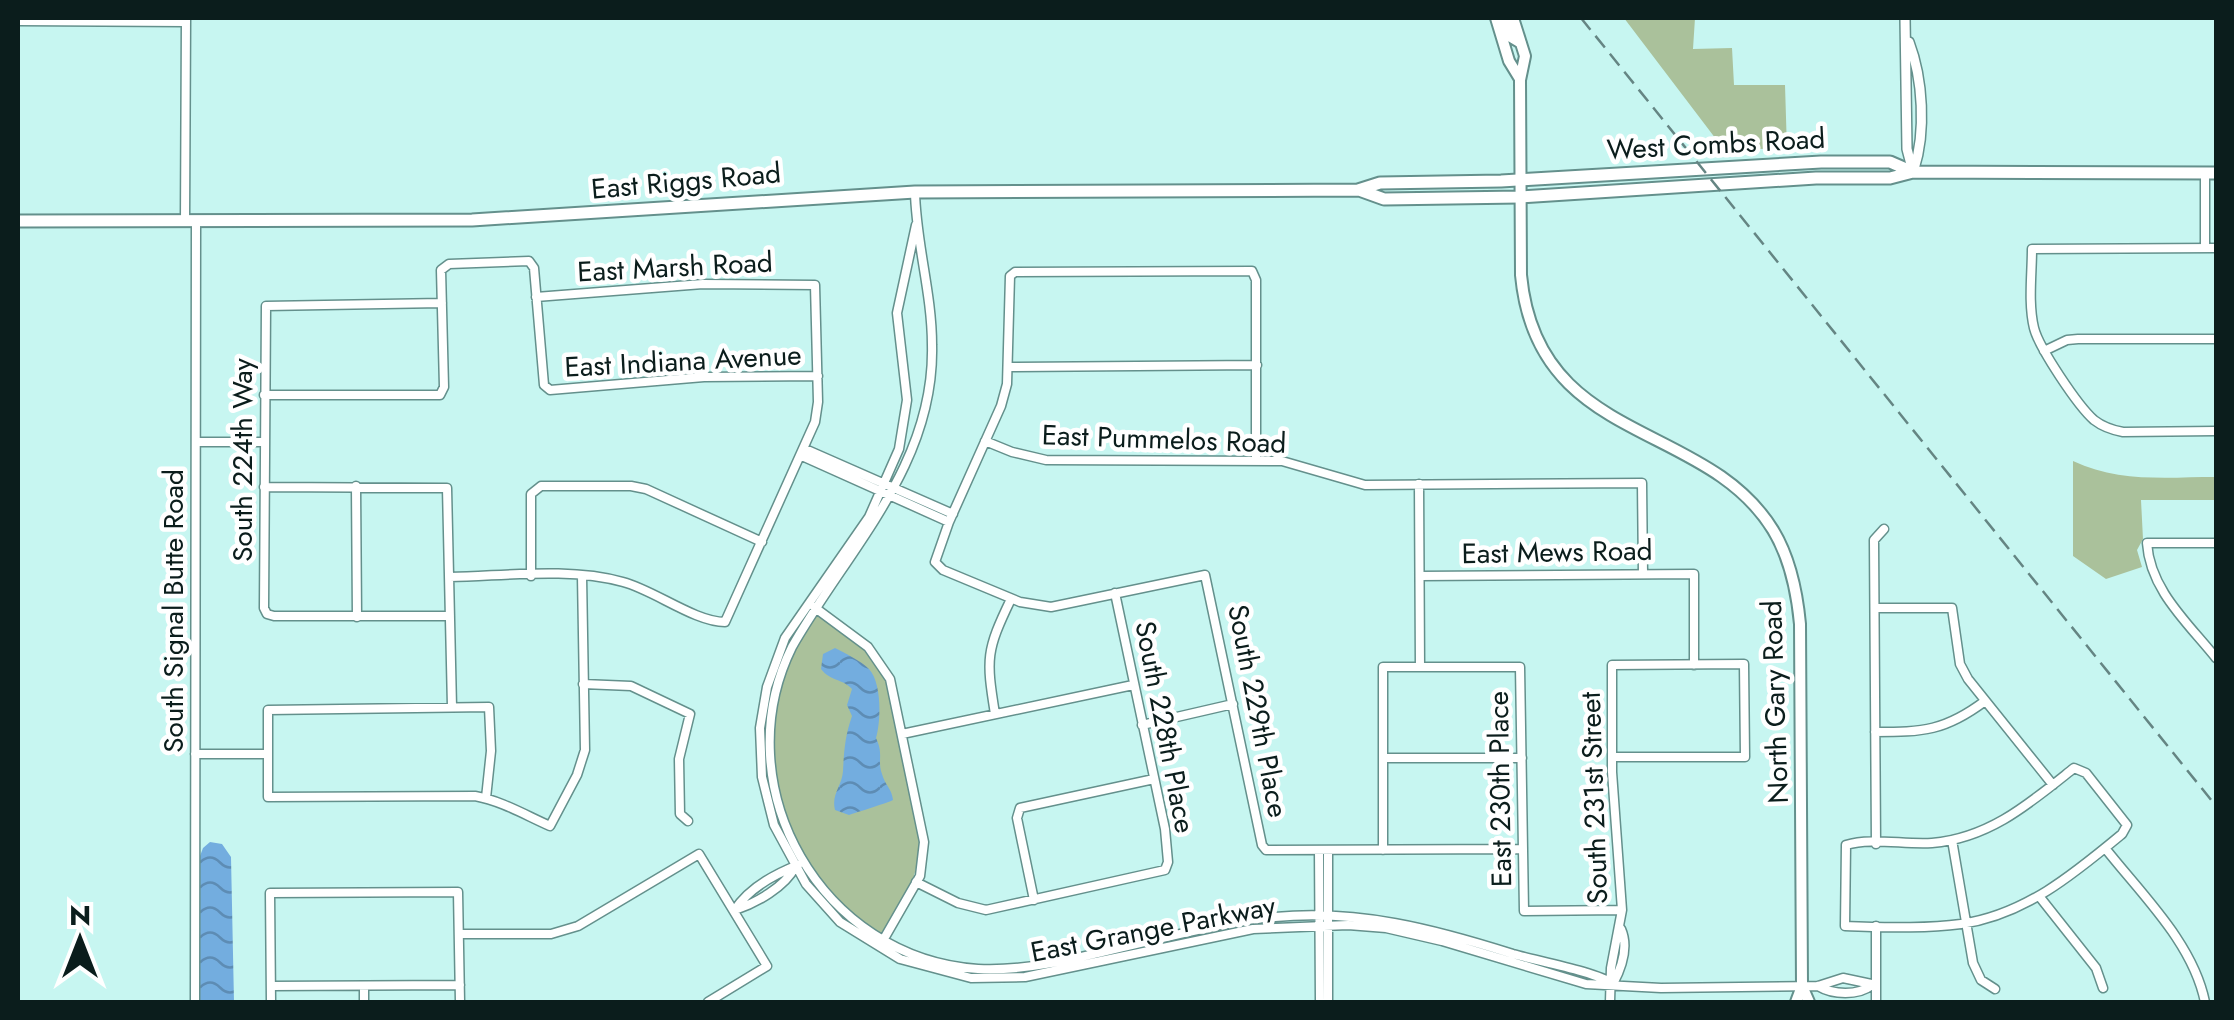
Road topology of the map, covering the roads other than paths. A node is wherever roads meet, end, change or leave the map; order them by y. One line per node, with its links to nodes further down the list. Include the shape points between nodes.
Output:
1 (1496, 18): 8 (main road)
2 (1504, 18): 7 (main road, via 1511,37)
3 (1513, 18): 7 (main road, North Gary Road)
4 (1904, 18): 9 (street, via 1918,65 1920,149)
5 (186, 20): 6 (street); 15 (street, South Signal Butte Road)
6 (18, 21)
7 (1521, 42): 8 (main road, North Gary Road)
8 (1520, 80): 11 (main road, North Gary Road)
9 (1913, 172): 10 (main road, West Combs Road); 11 (main road, West Combs Road, via 1890,162 1822,162); 14 (main road, West Combs Road)
10 (2211, 173): 18 (street)
11 (1520, 180): 12 (main road, East Riggs Road, via 1380,183); 14 (main road, North Gary Road)
12 (1358, 190): 13 (main road, East Riggs Road); 14 (main road, East Riggs Road, via 1384,199)
13 (915, 192): 15 (main road, East Riggs Road, via 489,219); 17 (street)
14 (1520, 197): 97 (main road, North Gary Road, via 1526,303 1554,364 1607,415 1736,490 1773,530 1792,575 1800,624)
15 (190, 220): 16 (main road, East Riggs Road); 30 (street, South Signal Butte Road)
16 (18, 221)
17 (916, 226): 37 (street, via 897,314 906,414); 37 (street, via 932,364 921,423)
18 (2205, 248): 19 (street); 23 (street, via 2032,249 2033,325)
19 (2216, 248)
20 (536, 298): 21 (street, via 529,261 444,266); 26 (street, East Indiana Avenue, via 544,385 550,390 704,376); 26 (street, East Marsh Road, via 703,284 815,285)
21 (442, 303): 27 (street, South 224th Way, via 266,306); 27 (street, via 440,395)
22 (2216, 339): 23 (street, via 2078,339)
23 (2044, 352): 28 (street, via 2102,425 2123,432)
24 (1256, 365): 25 (street); 25 (street, via 1252,272 1039,271 1012,274); 33 (street)
25 (1009, 366): 29 (street)
26 (818, 376): 32 (street, via 815,422)
27 (264, 395): 31 (street, South 224th Way)
28 (2216, 431)
29 (985, 440): 33 (street, East Pummelos Road, via 1038,460); 38 (street)
30 (196, 442): 31 (street); 65 (street, South Signal Butte Road)
31 (264, 442): 36 (street, South 224th Way)
32 (803, 453): 37 (street); 40 (street)
33 (1256, 460): 34 (street, East Pummelos Road, via 1282,461 1365,486)
34 (1420, 484): 42 (street, East Pummelos Road, via 1642,483); 45 (street)
35 (356, 486): 36 (street); 46 (street, via 447,488); 51 (street)
36 (264, 487): 51 (street, South 224th Way, via 267,614)
37 (887, 490): 38 (street); 49 (street, East Grange Parkway, via 870,531)
38 (951, 518): 48 (street, via 936,562)
39 (1884, 528): 50 (street, via 1874,540)
40 (762, 542): 43 (street, via 646,489 541,486 531,494); 44 (street, via 725,622 638,587)
41 (2216, 543): 53 (street, via 2146,544 2159,587)
42 (1642, 574): 45 (street, East Mews Road); 54 (street, East Mews Road, via 1694,574)
43 (531, 576): 44 (street); 46 (street)
44 (582, 576): 56 (street)
45 (1420, 576): 55 (street)
46 (450, 577): 52 (street)
47 (1115, 593): 48 (street, via 1050,608); 57 (street, South 228th Place); 59 (street, South 229th Place, via 1205,576)
48 (1011, 599): 61 (street, via 988,659)
49 (812, 606): 64 (street, via 868,647 886,669); 80 (street, East Grange Parkway, via 782,668 769,733 778,808)
50 (1875, 608): 58 (street, via 1945,606 1956,612 1960,664); 63 (street)
51 (357, 616): 52 (street)
52 (450, 616): 60 (street)
53 (2216, 658)
54 (1694, 665): 67 (street, South 231st Street, via 1612,665); 67 (street, via 1744,664 1744,756)
55 (1420, 667): 68 (street, via 1383,667); 69 (street, East 230th Place, via 1520,667)
56 (583, 684): 72 (street, via 585,750 550,826); 73 (street, via 631,686 690,714 678,758 680,814)
57 (1133, 685): 61 (street); 62 (street, South 228th Place)
58 (1985, 701): 63 (street, via 1940,728); 71 (street)
59 (1234, 704): 62 (street); 78 (street, South 229th Place, via 1262,844 1266,850)
60 (452, 708): 66 (street, via 268,710); 72 (street, via 489,707)
61 (995, 714): 64 (street)
62 (1142, 725): 70 (street, South 228th Place)
63 (1875, 732): 75 (street)
64 (902, 734): 81 (street, via 924,842)
65 (196, 754): 66 (street); 102 (street, South Signal Butte Road)
66 (268, 754): 72 (street, via 268,797)
67 (1612, 756): 84 (street, South 231st Street)
68 (1383, 758): 69 (street); 79 (street)
69 (1522, 758): 76 (street, East 230th Place)
70 (1154, 778): 83 (street, South 228th Place, via 1165,870); 83 (street, via 1020,808)
71 (2053, 785): 74 (street, via 2008,820); 77 (street, via 2074,768 2094,782 2127,826)
72 (486, 798)
73 (688, 821)
74 (1952, 840): 75 (street); 87 (street)
75 (1876, 844): 88 (street, via 1846,845 1845,926)
76 (1523, 848): 79 (street); 84 (street, East 230th Place, via 1524,910)
77 (2105, 848): 82 (street); 113 (street, via 2186,952)
78 (1323, 850): 79 (street); 86 (street)
79 (1383, 850)
80 (798, 865): 85 (street, via 742,898); 90 (street, East Grange Parkway)
81 (916, 882): 83 (street, via 972,908); 90 (street)
82 (2039, 896): 87 (street); 99 (street, via 2096,968)
83 (1034, 900)
84 (1622, 910): 92 (street, South 231st Street)
85 (734, 911): 89 (street, via 699,854 578,926 550,934); 106 (street, via 767,966)
86 (1323, 921): 90 (street, East Grange Parkway, via 1252,920 1010,968 945,964); 92 (street, East Grange Parkway, via 1378,918 1436,930); 107 (street); 108 (street)
87 (1965, 924): 88 (street); 100 (street, via 1973,963)
88 (1876, 926): 94 (street)
89 (459, 934): 93 (street); 95 (street, via 458,892 270,894)
90 (881, 944)
91 (1849, 980): 94 (street); 98 (street); 101 (street)
92 (1613, 984): 97 (street, East Grange Parkway); 109 (street, South 231st Street)
93 (460, 985): 96 (street); 105 (street)
94 (1874, 985): 101 (street); 112 (street)
95 (270, 986): 96 (street); 103 (street)
96 (364, 986): 104 (street)
97 (1802, 986): 98 (street, East Grange Parkway); 110 (main road, North Gary Road); 111 (main road, North Gary Road)
98 (1818, 986): 101 (street)
99 (2102, 988)
100 (1995, 989)
101 (1848, 992)
102 (194, 1002)
103 (271, 1002)
104 (364, 1002)
105 (460, 1002)
106 (708, 1002)
107 (1320, 1002)
108 (1328, 1002)
109 (1610, 1002)
110 (1796, 1002)
111 (1808, 1002)
112 (1876, 1002)
113 (2205, 1002)

